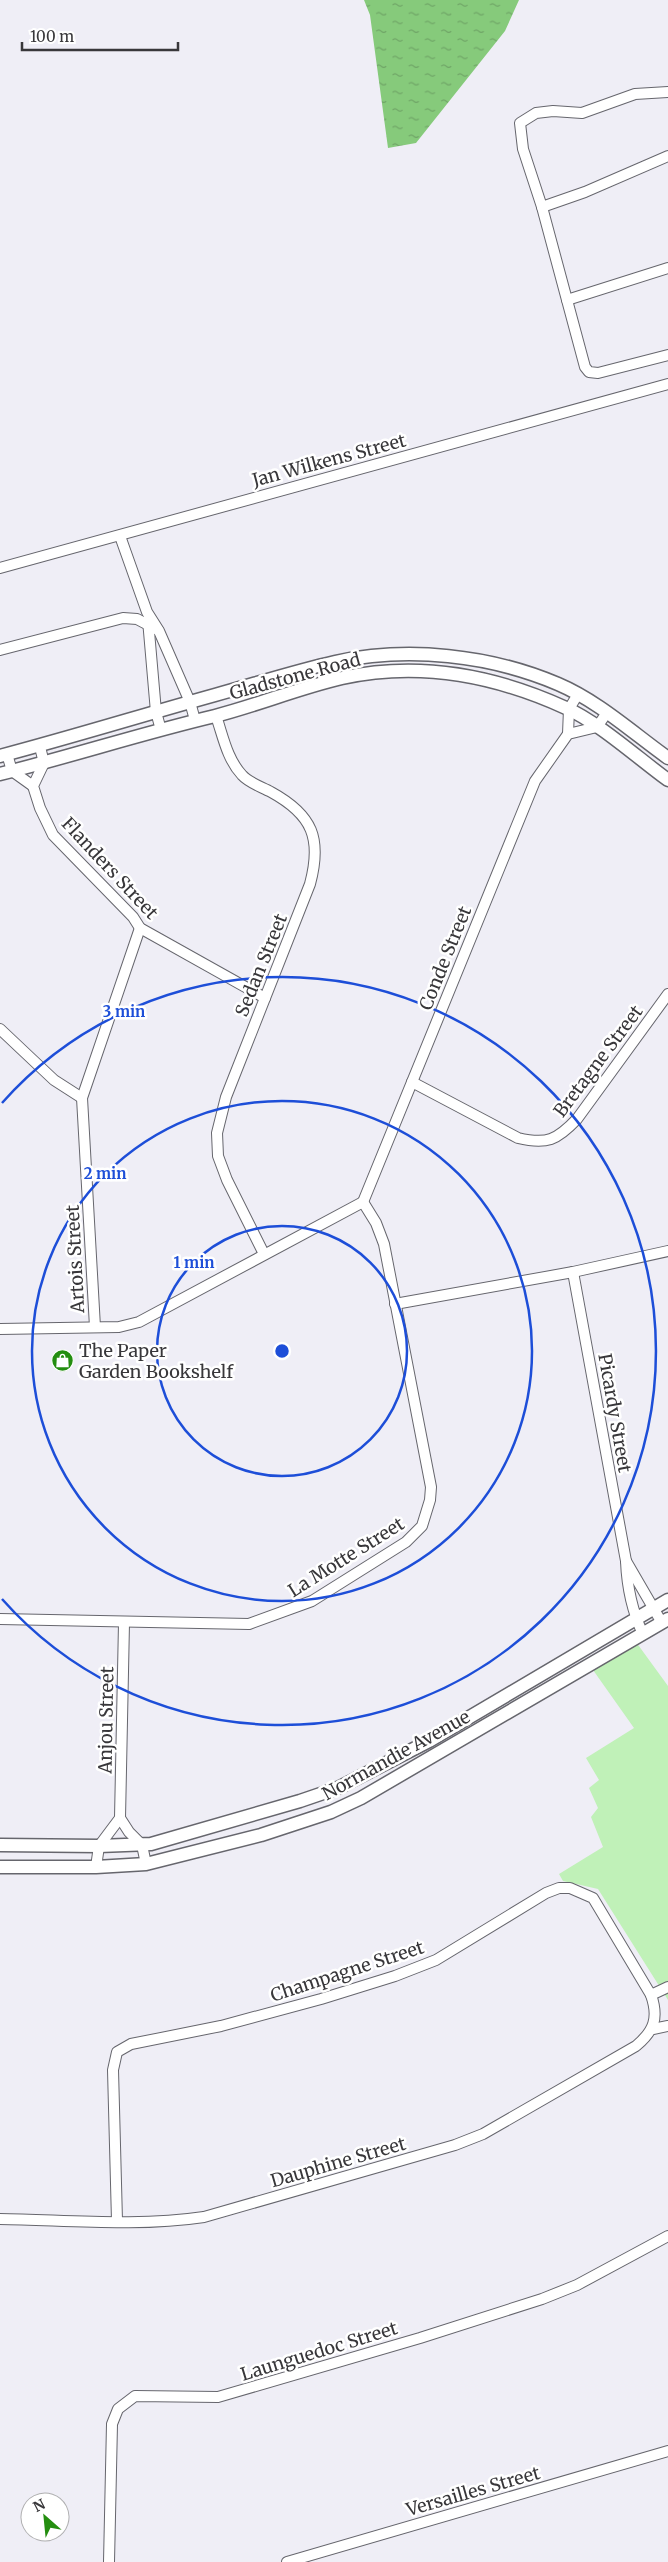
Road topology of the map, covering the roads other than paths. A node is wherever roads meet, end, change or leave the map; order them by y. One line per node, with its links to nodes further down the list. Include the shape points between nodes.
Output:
1 (668, 92): 3 (street, via 635,94 582,113 540,112 524,119 520,123 520,135)
2 (668, 156): 3 (street, via 585,192)
3 (542, 206): 5 (street)
4 (668, 268): 5 (street)
5 (567, 300): 6 (street, via 581,357 590,372)
6 (668, 355)
7 (668, 384): 8 (street, Jan Wilkens Street)
8 (120, 536): 9 (street, Jan Wilkens Street); 10 (street)
9 (0, 568)
10 (147, 612): 11 (street); 12 (street)
11 (148, 626): 12 (street); 13 (street, via 130,618 112,620); 19 (street)
12 (159, 631): 16 (street)
13 (0, 650)
14 (229, 691): 15 (street, Gladstone Road, via 337,662 401,654 456,657 489,663); 16 (street, Gladstone Road); 18 (street)
15 (578, 694): 17 (street); 20 (street, Gladstone Road)
16 (190, 702): 19 (street, Gladstone Road); 22 (street)
17 (569, 709): 18 (street, Gladstone Road, via 485,679 454,673 402,671 341,678); 23 (street, Gladstone Road); 25 (street)
18 (234, 710): 21 (street, Gladstone Road)
19 (156, 712): 24 (street); 26 (street, Gladstone Road)
20 (606, 714): 23 (street); 28 (street, Gladstone Road)
21 (216, 716): 22 (street, Gladstone Road); 35 (street, Sedan Street, via 235,767 244,777 282,798 296,810 306,820 315,841 317,855 310,884)
22 (195, 720): 24 (street, Gladstone Road)
23 (597, 727): 25 (street); 31 (street, Gladstone Road)
24 (161, 730): 29 (street, Gladstone Road)
25 (568, 734): 37 (street, Conde Street, via 534,781)
26 (40, 746): 27 (street, Gladstone Road); 29 (street)
27 (4, 755): 30 (street)
28 (668, 758)
29 (44, 763): 30 (street, Gladstone Road); 32 (street)
30 (6, 773): 32 (street)
31 (668, 780)
32 (33, 786): 33 (street, Flanders Street, via 53,835)
33 (140, 928): 35 (street, Flanders Street); 38 (street, Artois Street)
34 (668, 994): 37 (street, Bretagne Street, via 577,1119 551,1140 536,1142 518,1138)
35 (265, 998): 41 (street, Sedan Street, via 219,1118 217,1143 222,1168)
36 (0, 1029): 38 (street, via 54,1080)
37 (412, 1082): 39 (street, Conde Street)
38 (82, 1098): 44 (street, Artois Street)
39 (363, 1202): 41 (street); 43 (street, La Motte Street, via 381,1234)
40 (668, 1252): 42 (street)
41 (264, 1254): 44 (street, via 139,1322 120,1327)
42 (573, 1272): 43 (street); 46 (street, Picardy Street)
43 (395, 1304): 52 (street, La Motte Street, via 431,1487 427,1514 417,1534 312,1601 250,1624)
44 (95, 1327): 45 (street)
45 (0, 1329)
46 (626, 1560): 48 (street, Picardy Street); 50 (street, Picardy Street)
47 (668, 1600): 48 (street, Normandie Avenue)
48 (654, 1609): 50 (street, Normandie Avenue); 51 (street, Picardy Street)
49 (0, 1619): 52 (street, La Motte Street)
50 (636, 1619): 53 (street, Picardy Street); 54 (street, Normandie Avenue, via 429,1741 338,1788)
51 (665, 1621): 53 (street, Normandie Avenue)
52 (124, 1623): 55 (street, Anjou Street)
53 (643, 1634): 56 (street, Normandie Avenue, via 361,1798)
54 (300, 1801): 56 (street); 58 (street, Normandie Avenue)
55 (120, 1818): 58 (street); 59 (street)
56 (306, 1820): 60 (street, Normandie Avenue, via 261,1835)
57 (0, 1845): 59 (street, Normandie Avenue)
58 (142, 1845): 59 (street, Normandie Avenue); 60 (street)
59 (99, 1846): 62 (street)
60 (146, 1864): 62 (street, Normandie Avenue)
61 (0, 1867): 62 (street, Normandie Avenue)
62 (96, 1867)
63 (668, 1987): 64 (street)
64 (651, 1995): 66 (street, Champagne Street, via 656,2009); 68 (street, Champagne Street, via 593,1898 570,1888 559,1888 419,1968 355,1990 221,2026 131,2044 117,2052 113,2070)
65 (668, 2026): 66 (street)
66 (653, 2028): 68 (street, Dauphine Street, via 646,2038 628,2051 505,2123 455,2145 204,2217)
67 (0, 2219): 68 (street, Dauphine Street)
68 (117, 2221)
69 (668, 2236): 71 (street, Launguedoc Street, via 606,2271 559,2292 410,2341 218,2396 140,2395 128,2399 118,2409 112,2424)
70 (668, 2451): 72 (street, Versailles Street)
71 (108, 2562)
72 (287, 2562)

